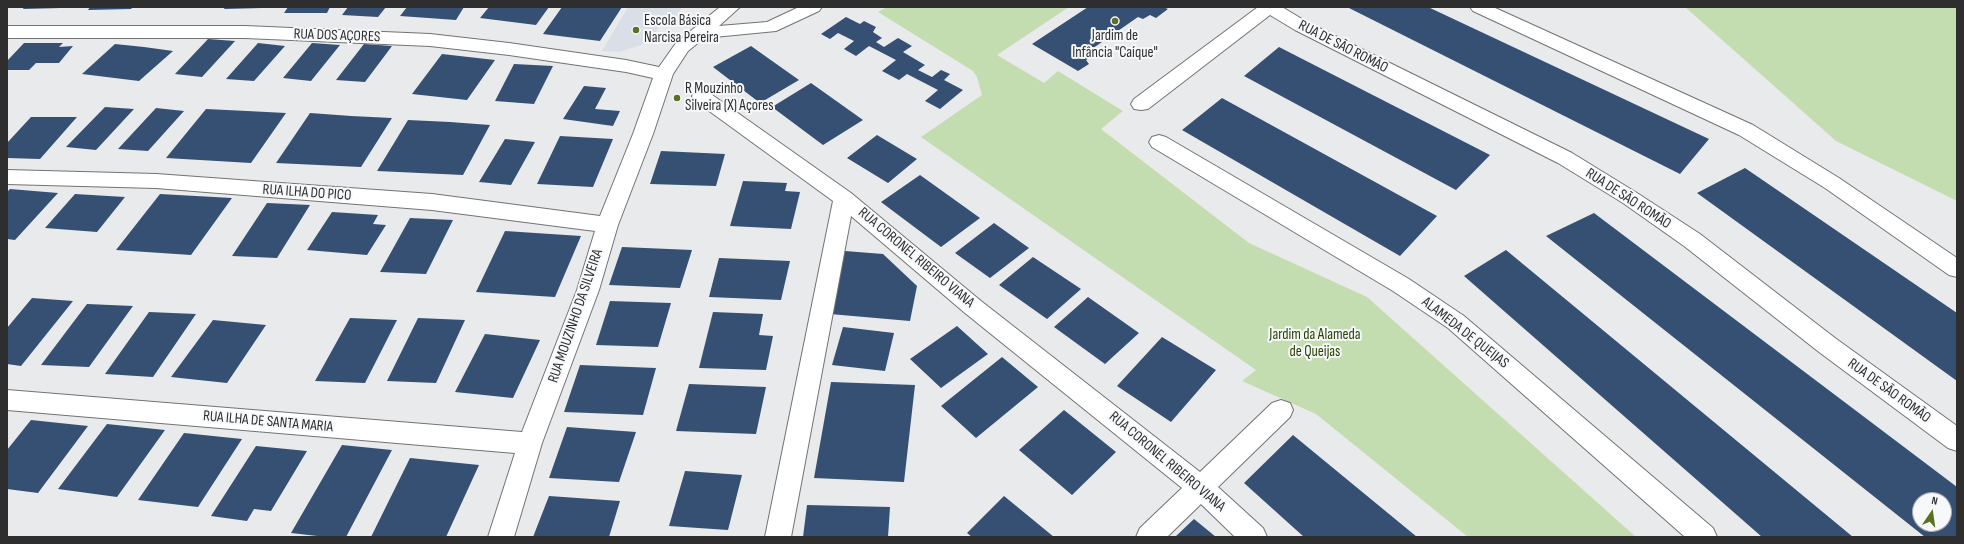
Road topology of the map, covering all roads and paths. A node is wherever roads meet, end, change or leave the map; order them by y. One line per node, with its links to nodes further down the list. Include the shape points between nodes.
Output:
1 (731, 7): 6 (street)
2 (813, 7): 6 (street, via 770,27)
3 (1269, 7): 9 (street); 17 (street, RUA DE SÃO ROMÃO, via 1301,26 1565,158 1630,198 1692,240 1826,345)
4 (1479, 7): 14 (street, via 1746,130 1799,162)
5 (7, 32): 7 (street, RUA DOS AÇORES, via 245,32 430,40 509,48)
6 (698, 34): 7 (street, via 682,47)
7 (664, 74): 13 (street, RUA MOUZINHO DA SILVEIRA, via 648,122)
8 (701, 96): 12 (street)
9 (1140, 104)
10 (1159, 142): 24 (street, ALAMEDA DE QUEIJAS, via 1401,285 1456,322)
11 (7, 177): 13 (street, RUA ILHA DO PICO, via 156,181 432,202)
12 (844, 198): 19 (street, RUA CORONEL RIBEIRO VIANA, via 973,307); 21 (street, RUA CORONEL RIBEIRO VIANA)
13 (607, 224): 18 (street, RUA MOUZINHO DA SILVEIRA, via 588,290)
14 (1957, 269)
15 (7, 400): 18 (street, RUA ILHA DE SANTA MARIA)
16 (1281, 410): 19 (street)
17 (1957, 440)
18 (530, 443): 20 (street, RUA MOUZINHO DA SILVEIRA)
19 (1201, 488): 22 (street); 23 (street, RUA CORONEL RIBEIRO VIANA)
20 (501, 537)
21 (778, 537)
22 (1149, 537)
23 (1254, 537)
24 (1704, 537)

